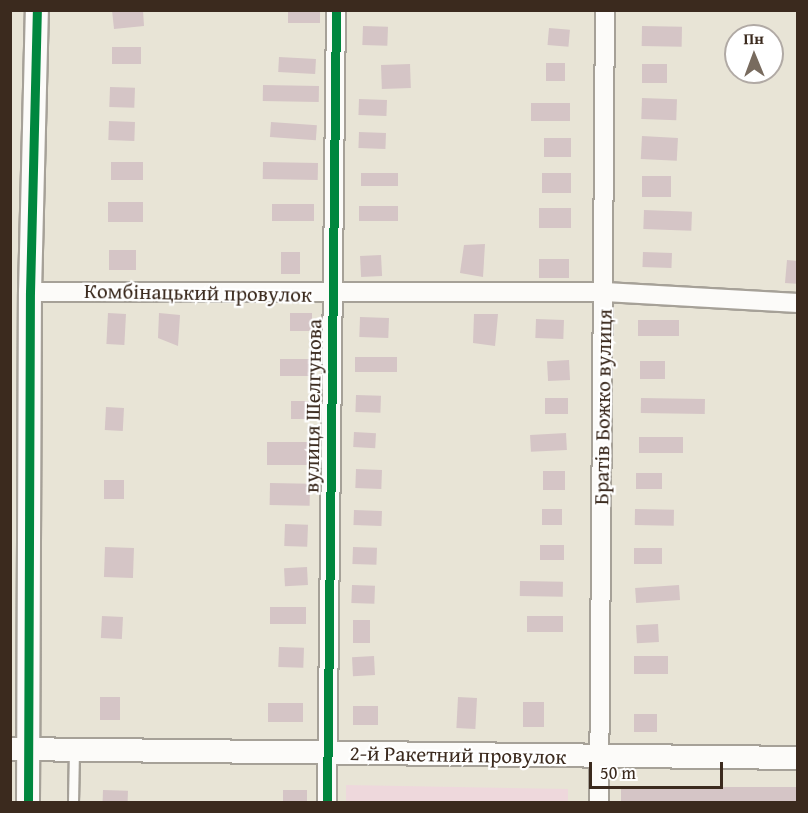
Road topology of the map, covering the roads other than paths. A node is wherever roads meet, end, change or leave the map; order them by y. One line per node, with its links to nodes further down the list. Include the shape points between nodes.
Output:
1 (37, 10): 4 (street)
2 (336, 10): 6 (street, вулиця Шелгунова)
3 (605, 10): 5 (street, Братів Божко вулиця)
4 (30, 292): 6 (street, Комбінацький провулок); 9 (street)
5 (605, 292): 6 (street, Комбінацький провулок); 7 (street, Комбінацький провулок); 11 (street, Братів Божко вулиця)
6 (332, 294): 10 (street, вулиця Шелгунова)
7 (798, 303)
8 (74, 749): 9 (street, 2-й Ракетний провулок); 10 (street, 2-й Ракетний провулок); 14 (lane)
9 (20, 750): 13 (street)
10 (326, 752): 11 (street, 2-й Ракетний провулок); 15 (street, вулиця Шелгунова)
11 (600, 758): 12 (street, 2-й Ракетний провулок); 16 (street, Братів Божко вулиця)
12 (798, 758)
13 (28, 802)
14 (73, 802)
15 (327, 802)
16 (599, 802)

